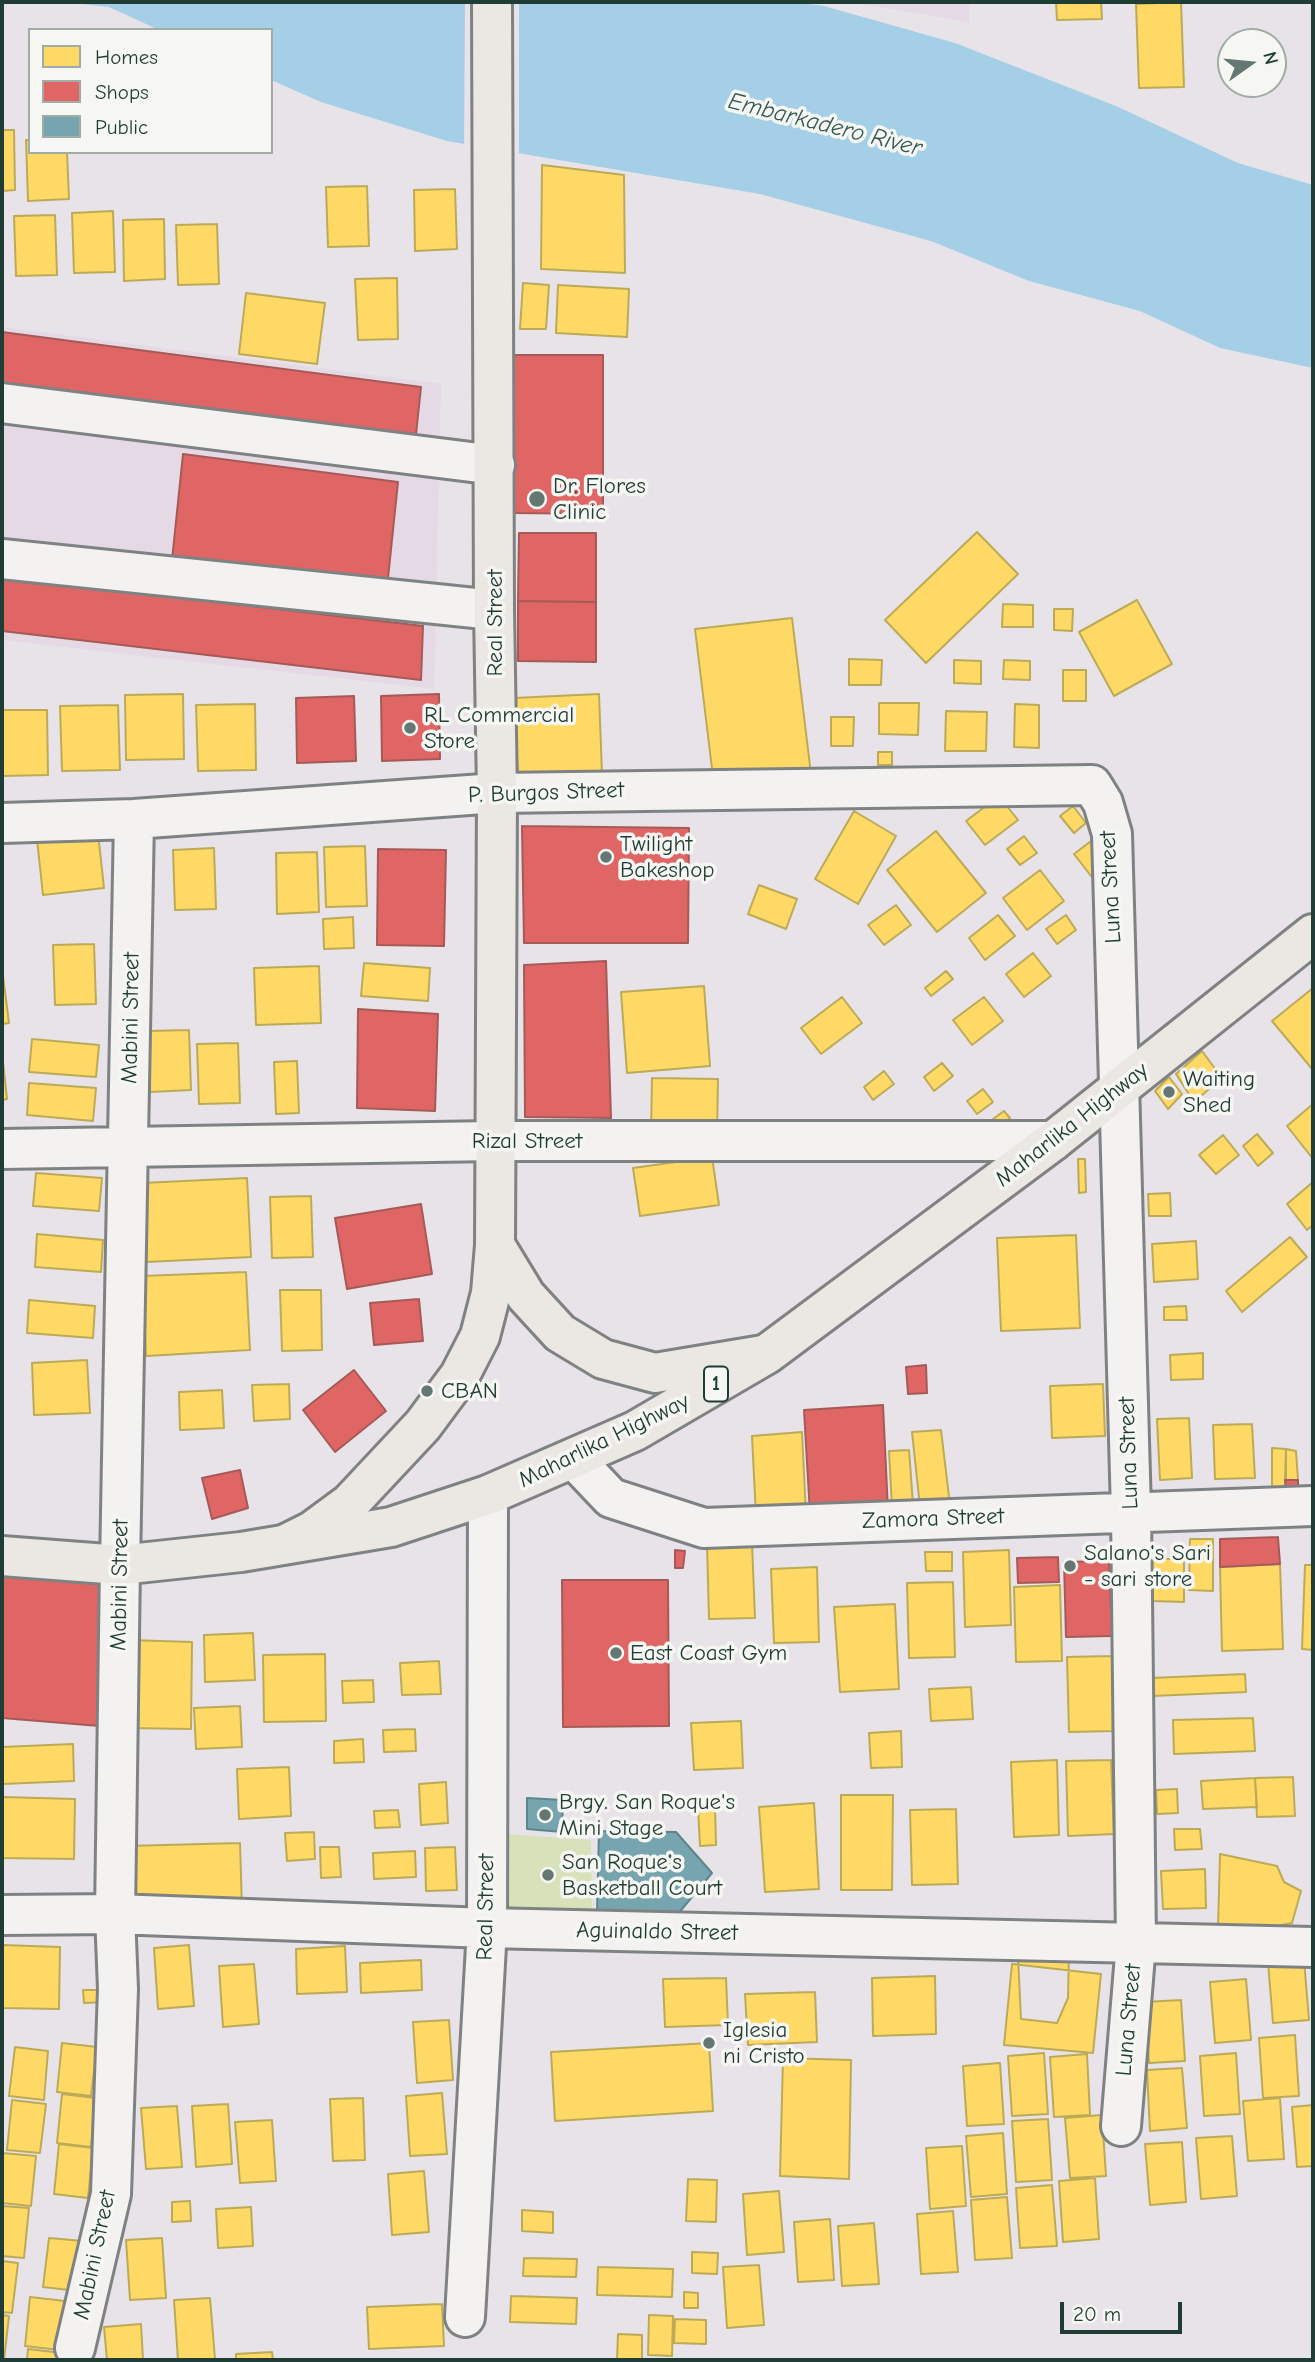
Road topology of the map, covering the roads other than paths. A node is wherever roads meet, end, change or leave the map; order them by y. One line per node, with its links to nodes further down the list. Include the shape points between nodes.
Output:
1 (492, 2): 3 (main road, Real Street)
2 (2, 402): 3 (street)
3 (495, 465): 5 (main road, Real Street)
4 (2, 559): 5 (street)
5 (494, 610): 7 (main road, Real Street)
6 (1092, 785): 7 (street, P. Burgos Street); 11 (street, Luna Street, via 1112,834)
7 (497, 793): 8 (street, P. Burgos Street); 12 (main road, Real Street)
8 (134, 819): 9 (street, P. Burgos Street); 14 (street, Mabini Street)
9 (2, 823)
10 (1313, 934): 11 (main road, Maharlika Highway / 1)
11 (1118, 1090): 13 (main road, Maharlika Highway / 1); 21 (street, Luna Street)
12 (494, 1141): 13 (street, Rizal Street); 14 (street, Rizal Street); 16 (main road, Real Street)
13 (1053, 1141): 17 (main road, Maharlika Highway / 1)
14 (128, 1145): 15 (street, Rizal Street); 24 (street, Mabini Street)
15 (2, 1149)
16 (495, 1245): 17 (main road, via 526,1296 560,1333 603,1359 655,1373); 22 (main road, Real Street, via 491,1293 480,1336 460,1375 423,1425 350,1503 312,1531)
17 (767, 1354): 18 (main road, Maharlika Highway / 1, via 635,1431)
18 (575, 1460): 19 (main road, Maharlika Highway / 1); 21 (street, Zamora Street, via 611,1498 704,1528)
19 (488, 1495): 22 (main road, Maharlika Highway / 1, via 391,1527); 27 (street, Real Street)
20 (1313, 1506): 21 (street, Zamora Street)
21 (1131, 1511): 28 (street, Luna Street)
22 (281, 1546): 24 (main road, Maharlika Highway / 1)
23 (2, 1556): 24 (main road, Maharlika Highway / 1)
24 (120, 1565): 25 (street, Mabini Street)
25 (116, 1914): 26 (street, Aguinaldo Street); 27 (street, Aguinaldo Street); 32 (street, Mabini Street, via 111,2194)
26 (2, 1915)
27 (487, 1928): 28 (street, Aguinaldo Street); 31 (street, Real Street)
28 (1136, 1943): 29 (street, Aguinaldo Street); 30 (street, Luna Street)
29 (1313, 1947)
30 (1121, 2126)
31 (465, 2317)
32 (75, 2347)

